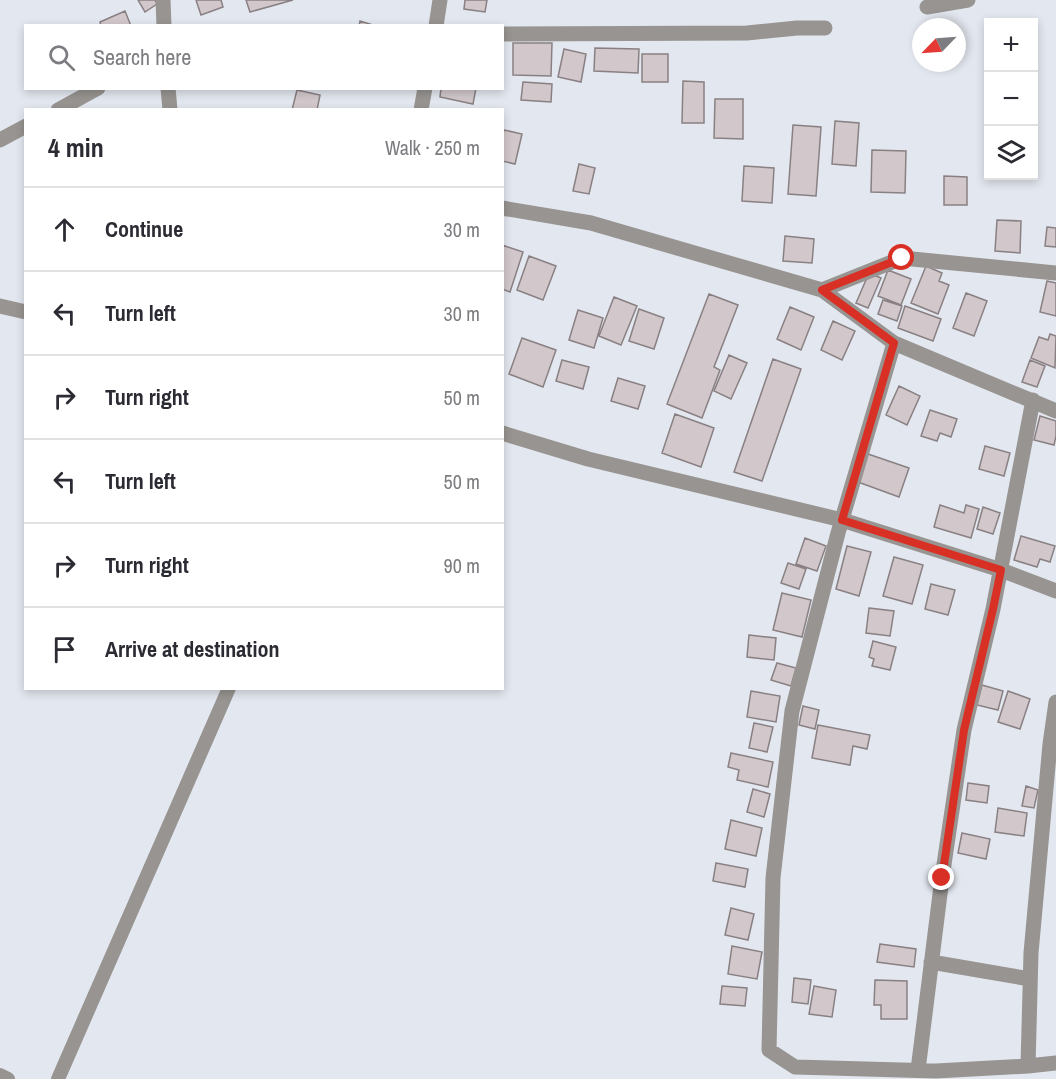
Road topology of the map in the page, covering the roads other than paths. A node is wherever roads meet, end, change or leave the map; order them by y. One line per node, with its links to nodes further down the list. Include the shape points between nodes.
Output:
1 (163, 0): 5 (street)
2 (440, 0): 6 (street)
3 (968, 0): 4 (street)
4 (927, 7)
5 (164, 24)
6 (436, 24)
7 (825, 28): 8 (street, via 747,33)
8 (504, 34)
9 (94, 90): 12 (street)
10 (168, 90): 13 (street)
11 (425, 90): 14 (street)
12 (62, 108)
13 (170, 108)
14 (421, 108)
15 (24, 127): 16 (street)
16 (0, 140)
17 (504, 208): 19 (street, via 591,223)
18 (1056, 273): 19 (street, via 902,258)
19 (822, 290): 22 (street)
20 (0, 306): 21 (street)
21 (24, 312)
22 (894, 343): 23 (street); 26 (street)
23 (1033, 400): 24 (street); 27 (street)
24 (1056, 411)
25 (504, 434): 26 (street, via 588,459)
26 (842, 520): 27 (street); 35 (street, via 792,711 773,878 769,1050 795,1067)
27 (1001, 570): 28 (street); 31 (street, via 964,730)
28 (1056, 591)
29 (228, 690): 38 (lane)
30 (1056, 702): 32 (street)
31 (931, 962): 32 (street); 35 (street)
32 (1030, 979): 34 (street)
33 (1056, 1063): 34 (street)
34 (1028, 1066): 35 (street)
35 (918, 1070)
36 (0, 1075): 37 (lane)
37 (8, 1079)
38 (58, 1079)

